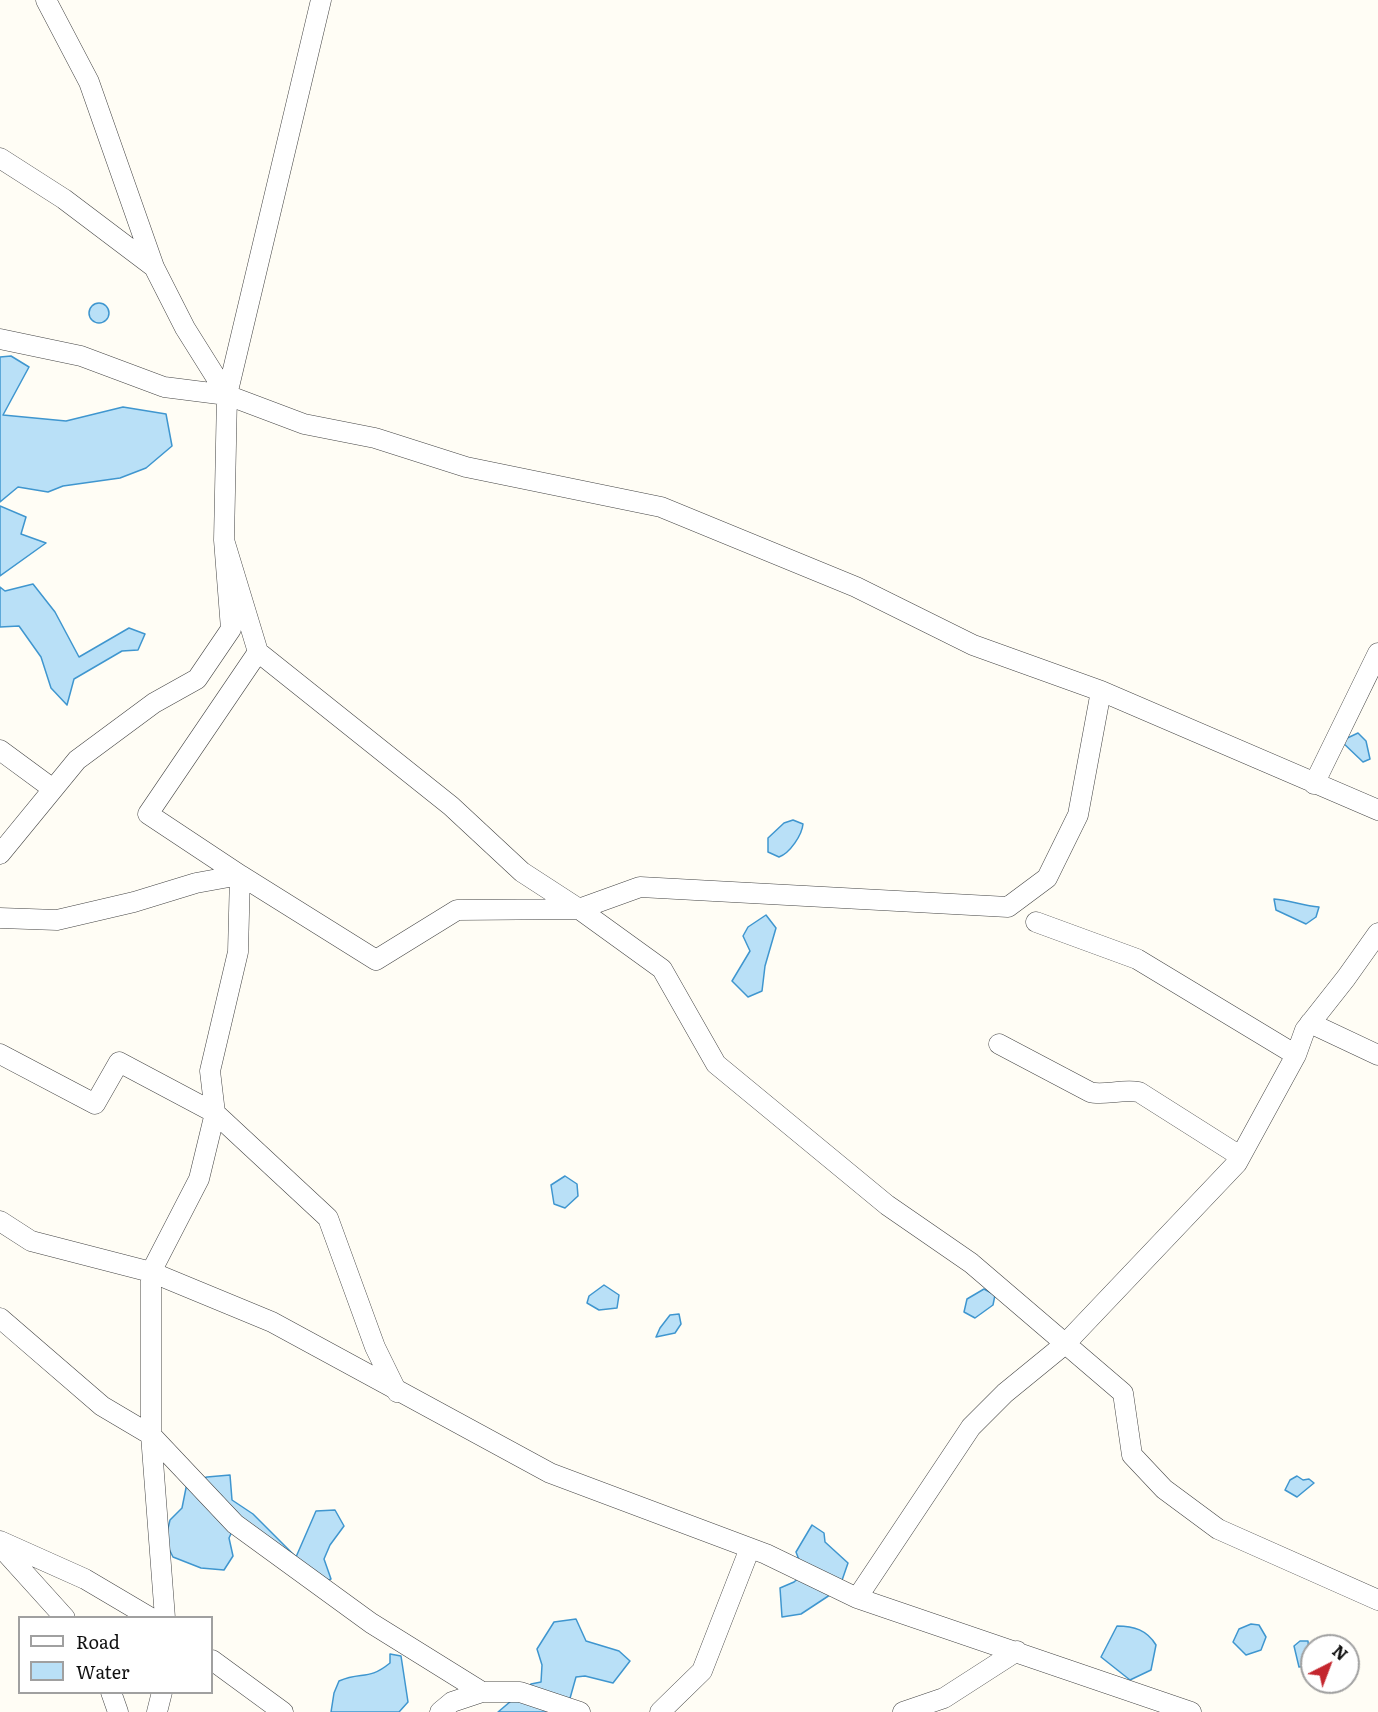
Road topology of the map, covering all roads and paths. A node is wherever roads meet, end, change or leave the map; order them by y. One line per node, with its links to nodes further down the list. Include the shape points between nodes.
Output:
1 (46, 0): 4 (street, via 89,82)
2 (321, 0): 6 (street)
3 (0, 158): 4 (street, via 64,199)
4 (154, 267): 6 (street, via 185,328)
5 (0, 339): 6 (street, via 81,356 164,387)
6 (227, 395): 7 (street); 10 (street, via 304,424 375,438 466,467 662,507 856,586 973,645)
7 (224, 540): 8 (street); 13 (street, via 231,629 197,679 154,703 77,760)
8 (258, 652): 16 (street, via 148,814); 17 (street, via 451,806 522,872)
9 (1378, 653): 12 (street)
10 (1101, 691): 12 (street); 17 (street, via 1078,815 1047,878 1008,907 640,886)
11 (0, 750): 13 (street)
12 (1314, 784): 14 (street)
13 (53, 789): 15 (street)
14 (1378, 810)
15 (0, 855)
16 (240, 875): 17 (street, via 376,960 457,910); 18 (street, via 57,920); 26 (street, via 238,952 210,1071)
17 (579, 909): 31 (street, via 662,969 716,1064 887,1205 971,1263)
18 (0, 918)
19 (1036, 922): 24 (street, via 1137,959)
20 (1378, 933): 21 (street)
21 (1310, 1023): 24 (street); 25 (street)
22 (999, 1044): 27 (street, via 1095,1094 1123,1089 1139,1092)
23 (0, 1054): 26 (street, via 95,1104 119,1062)
24 (1296, 1055): 27 (street)
25 (1378, 1055)
26 (215, 1113): 29 (street, via 199,1179); 32 (street, via 328,1218 370,1336)
27 (1240, 1156): 31 (street)
28 (0, 1221): 29 (street, via 31,1241)
29 (151, 1272): 32 (street, via 272,1323); 33 (street)
30 (0, 1318): 33 (street, via 102,1406)
31 (1065, 1344): 37 (street, via 971,1427); 38 (street, via 1123,1393 1131,1455 1164,1489 1218,1528)
32 (397, 1392): 36 (street, via 550,1473)
33 (151, 1435): 41 (street); 44 (street, via 235,1524 371,1623)
34 (0, 1541): 40 (street, via 85,1579)
35 (0, 1546): 39 (street)
36 (750, 1548): 37 (street); 52 (street, via 702,1671)
37 (857, 1598): 42 (street)
38 (1378, 1600)
39 (64, 1616)
40 (149, 1616)
41 (165, 1616)
42 (1017, 1651): 53 (street, via 944,1698); 54 (street)
43 (213, 1661): 49 (street)
44 (482, 1692): 50 (street, via 452,1702); 51 (street, via 520,1692)
45 (112, 1694): 47 (street)
46 (162, 1694): 48 (street)
47 (118, 1712)
48 (157, 1712)
49 (283, 1712)
50 (440, 1712)
51 (580, 1712)
52 (660, 1712)
53 (903, 1712)
54 (1191, 1712)

